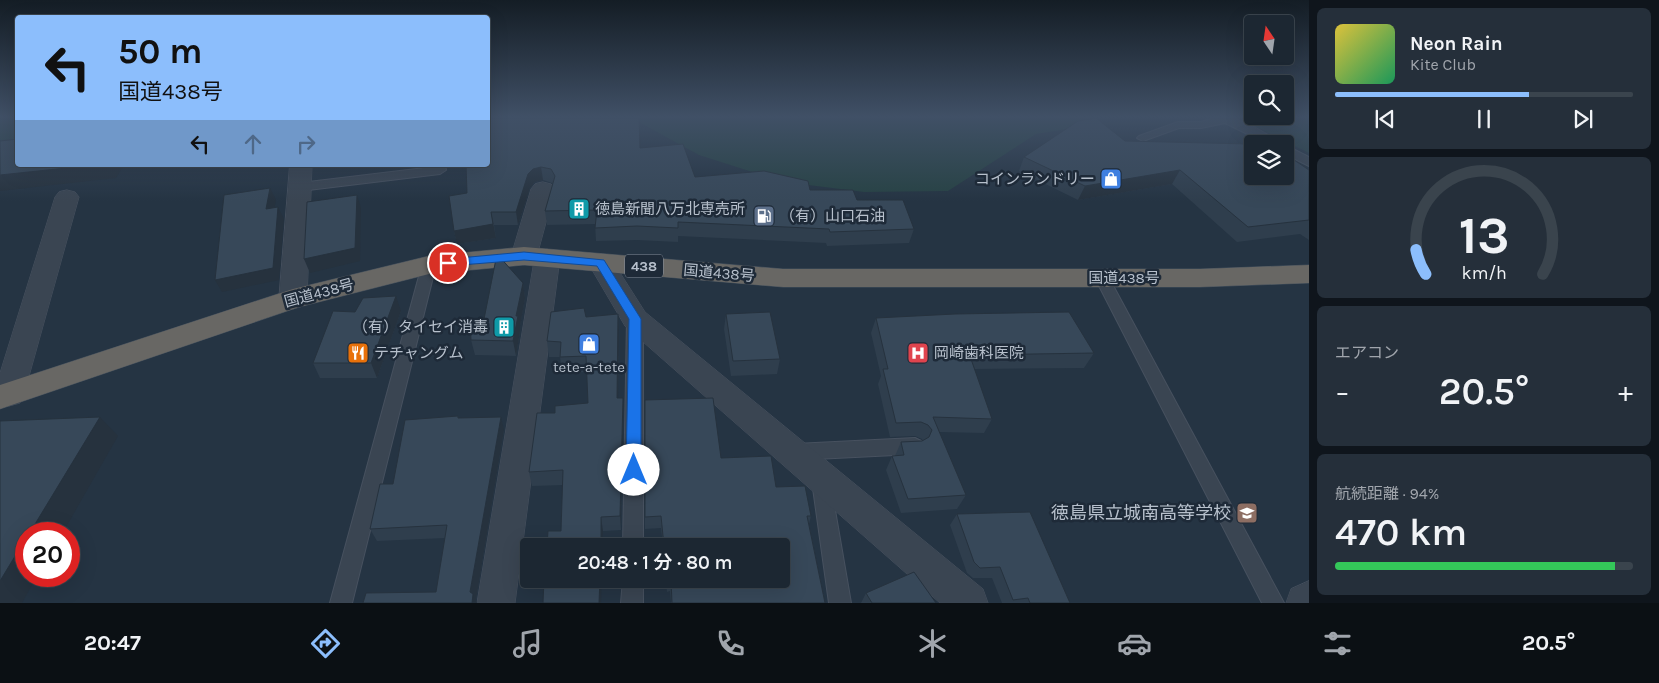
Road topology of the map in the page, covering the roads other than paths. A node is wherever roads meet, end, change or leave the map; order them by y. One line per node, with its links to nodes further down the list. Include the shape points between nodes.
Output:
1 (1294, 154): 2 (lane)
2 (1309, 162)
3 (439, 167): 4 (lane, via 440,170)
4 (301, 176): 12 (street)
5 (543, 189): 7 (street)
6 (68, 197): 14 (street)
7 (535, 257): 8 (highway, 国道438号 / 438); 9 (highway, 国道438号 / 438); 22 (street)
8 (600, 263): 11 (highway, 国道438号 / 438, via 783,278); 13 (street)
9 (429, 265): 12 (highway, 国道438号 / 438); 21 (lane)
10 (1309, 274): 11 (highway, 国道438号 / 438)
11 (1102, 278): 26 (lane)
12 (293, 299): 14 (highway, 国道438号 / 438)
13 (635, 319): 16 (street); 18 (lane)
14 (5, 396)
15 (915, 446): 16 (lane)
16 (791, 452): 17 (street)
17 (820, 477): 24 (lane); 25 (street)
18 (633, 538)
19 (632, 588): 23 (lane)
20 (1309, 600): 27 (street)
21 (341, 603)
22 (496, 603)
23 (632, 603)
24 (840, 603)
25 (970, 603)
26 (1274, 603)
27 (1304, 603)

